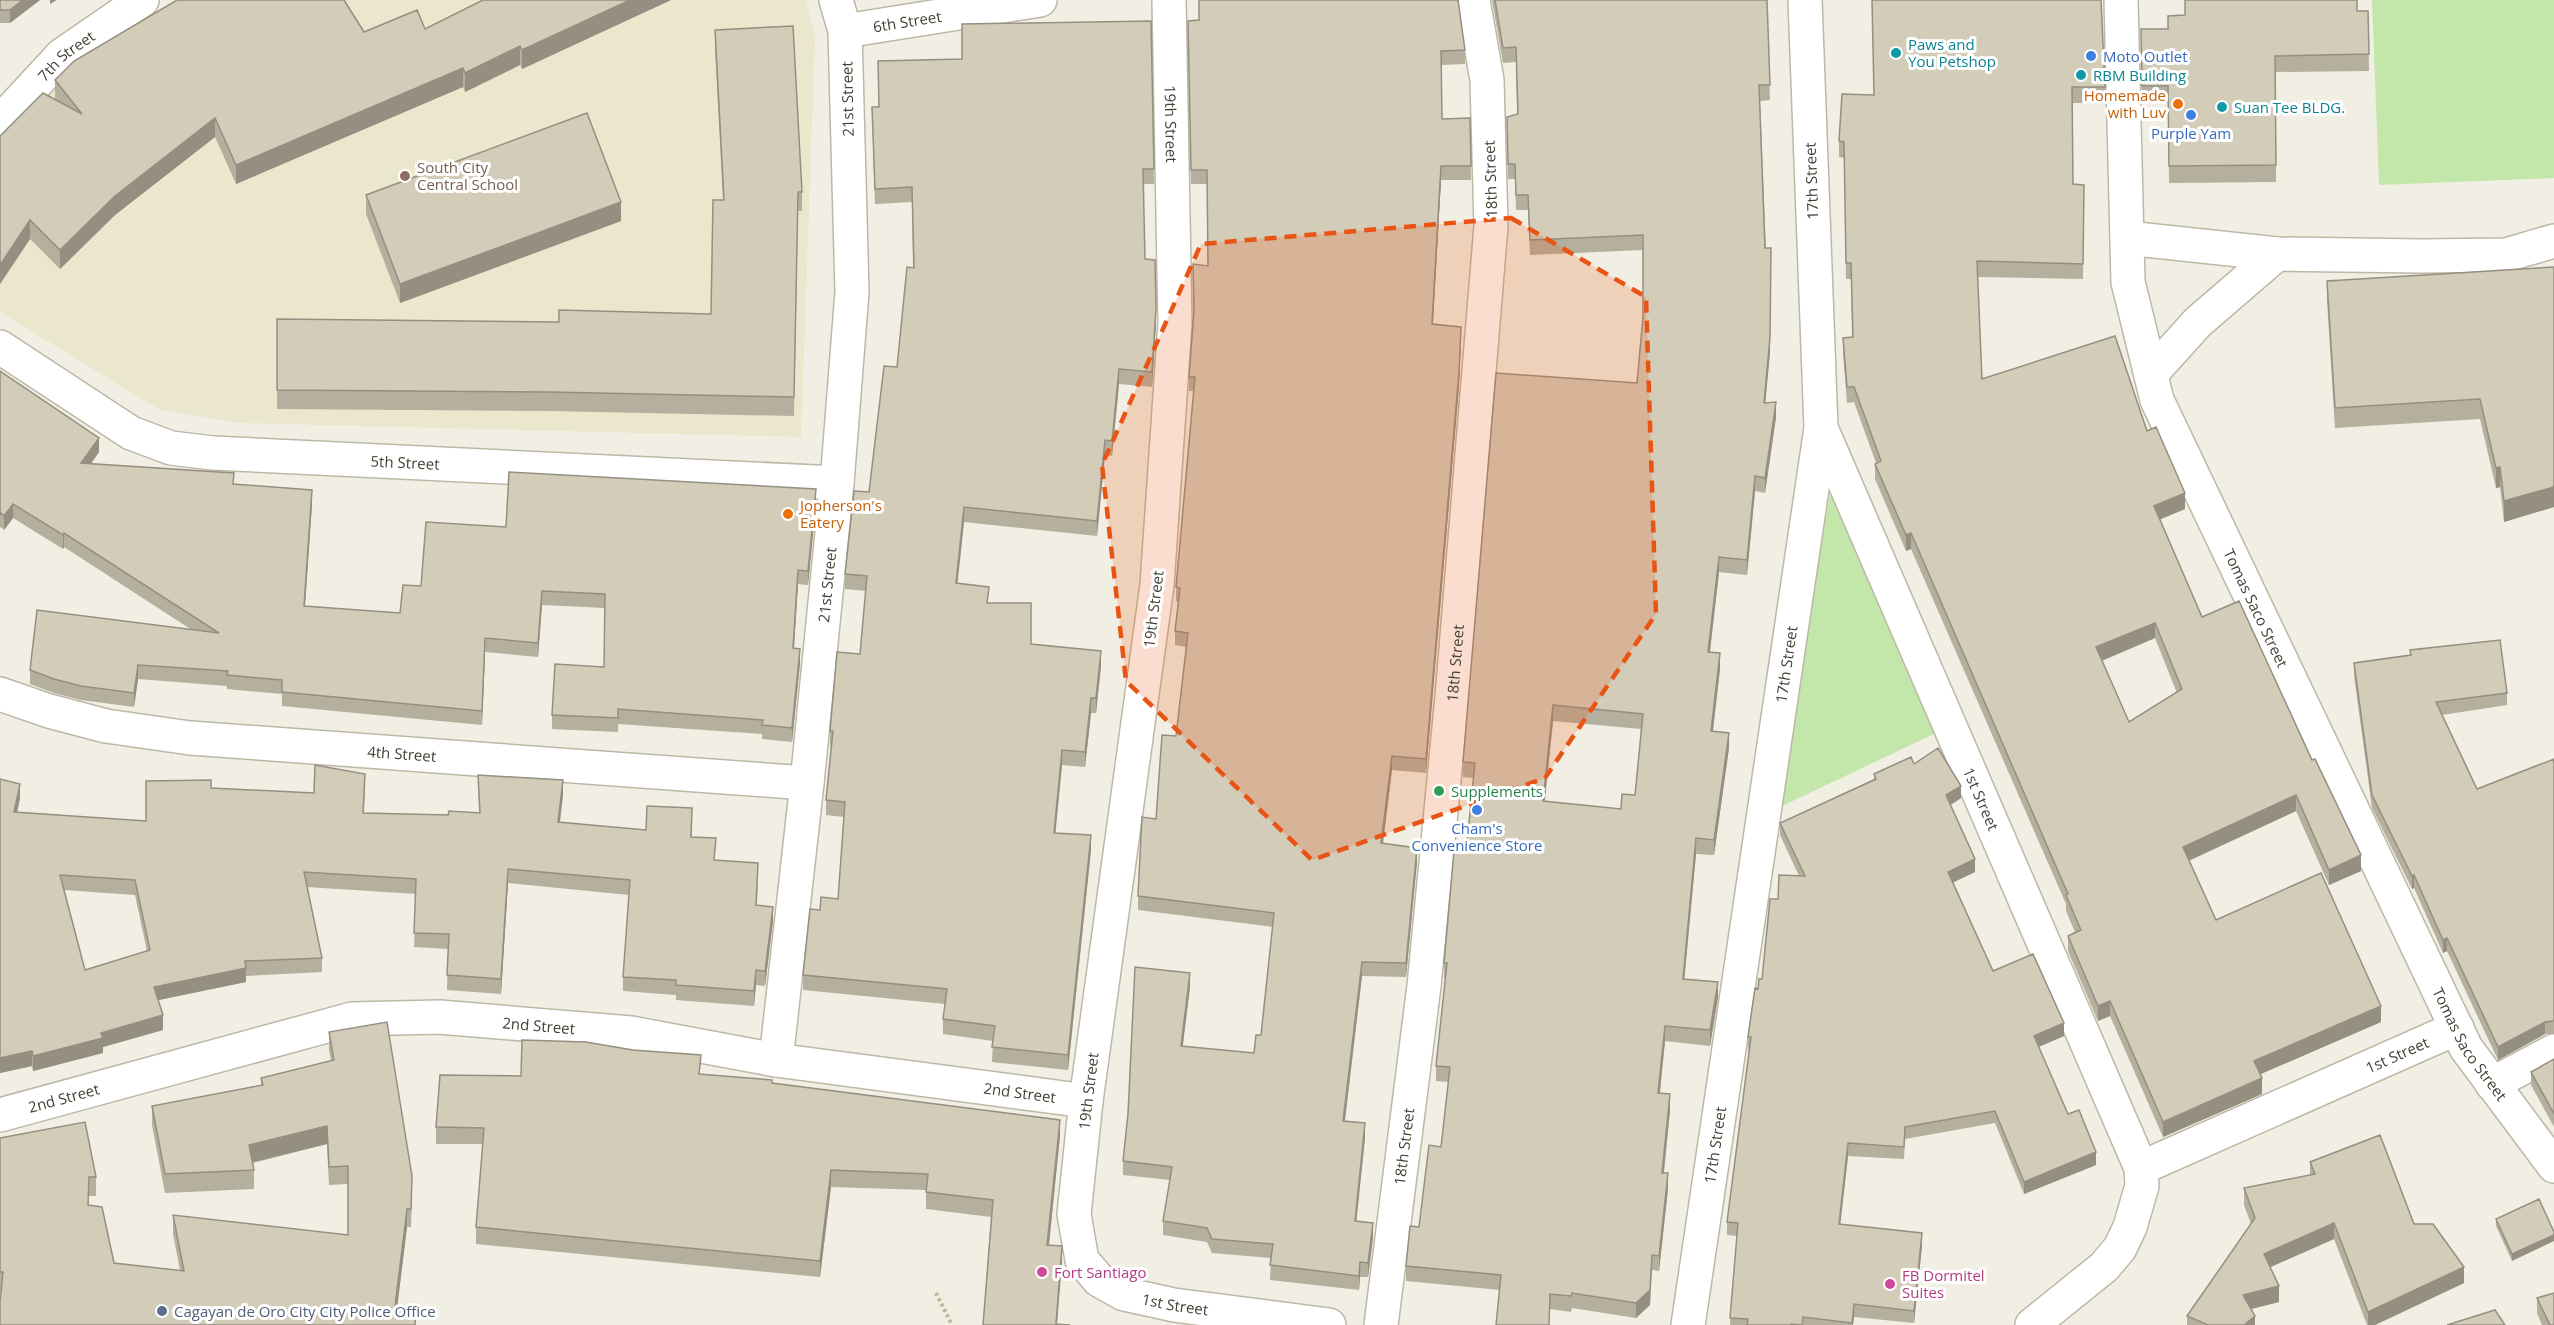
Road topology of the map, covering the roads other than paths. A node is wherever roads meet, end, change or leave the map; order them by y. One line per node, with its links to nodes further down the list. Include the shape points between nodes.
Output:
1 (142, 0): 9 (street, 7th Street, via 62,55)
2 (836, 0): 8 (street, 21st Street)
3 (1040, 0): 8 (street, 6th Street)
4 (1169, 0): 23 (street, 19th Street, via 1175,323 1157,585)
5 (1473, 0): 29 (street, 18th Street, via 1487,80 1491,226 1425,974)
6 (1804, 0): 15 (street, 17th Street)
7 (2121, 0): 10 (street, Tomas Saco Street)
8 (845, 31): 16 (street, 21st Street, via 852,292)
9 (0, 122)
10 (2127, 238): 12 (street); 14 (street, Tomas Saco Street, via 2128,282)
11 (2554, 242): 12 (street, via 2506,255)
12 (2277, 254): 14 (street, via 2198,322)
13 (0, 347): 16 (street, 5th Street, via 131,433 171,448)
14 (2151, 374): 19 (street, Tomas Saco Street, via 2157,400)
15 (1821, 428): 26 (street, 1st Street); 30 (street, 17th Street)
16 (837, 483): 18 (street, 21st Street)
17 (0, 694): 18 (street, 4th Street, via 106,726 190,738)
18 (807, 783): 21 (street, 21st Street)
19 (2457, 1028): 22 (street, Tomas Saco Street); 26 (street, 1st Street)
20 (2554, 1052): 22 (street)
21 (776, 1060): 23 (street, 2nd Street); 24 (street, 2nd Street, via 631,1034 439,1017 352,1019)
22 (2492, 1084): 25 (street, Tomas Saco Street)
23 (1086, 1101): 27 (street, 19th Street)
24 (0, 1115)
25 (2554, 1167)
26 (2141, 1168): 31 (street, 1st Street, via 2142,1186 2120,1248 2104,1267)
27 (1074, 1214): 28 (street, 1st Street, via 1082,1260 1099,1280 1124,1294 1174,1305)
28 (1329, 1325)
29 (1381, 1325)
30 (1688, 1325)
31 (2032, 1325)

